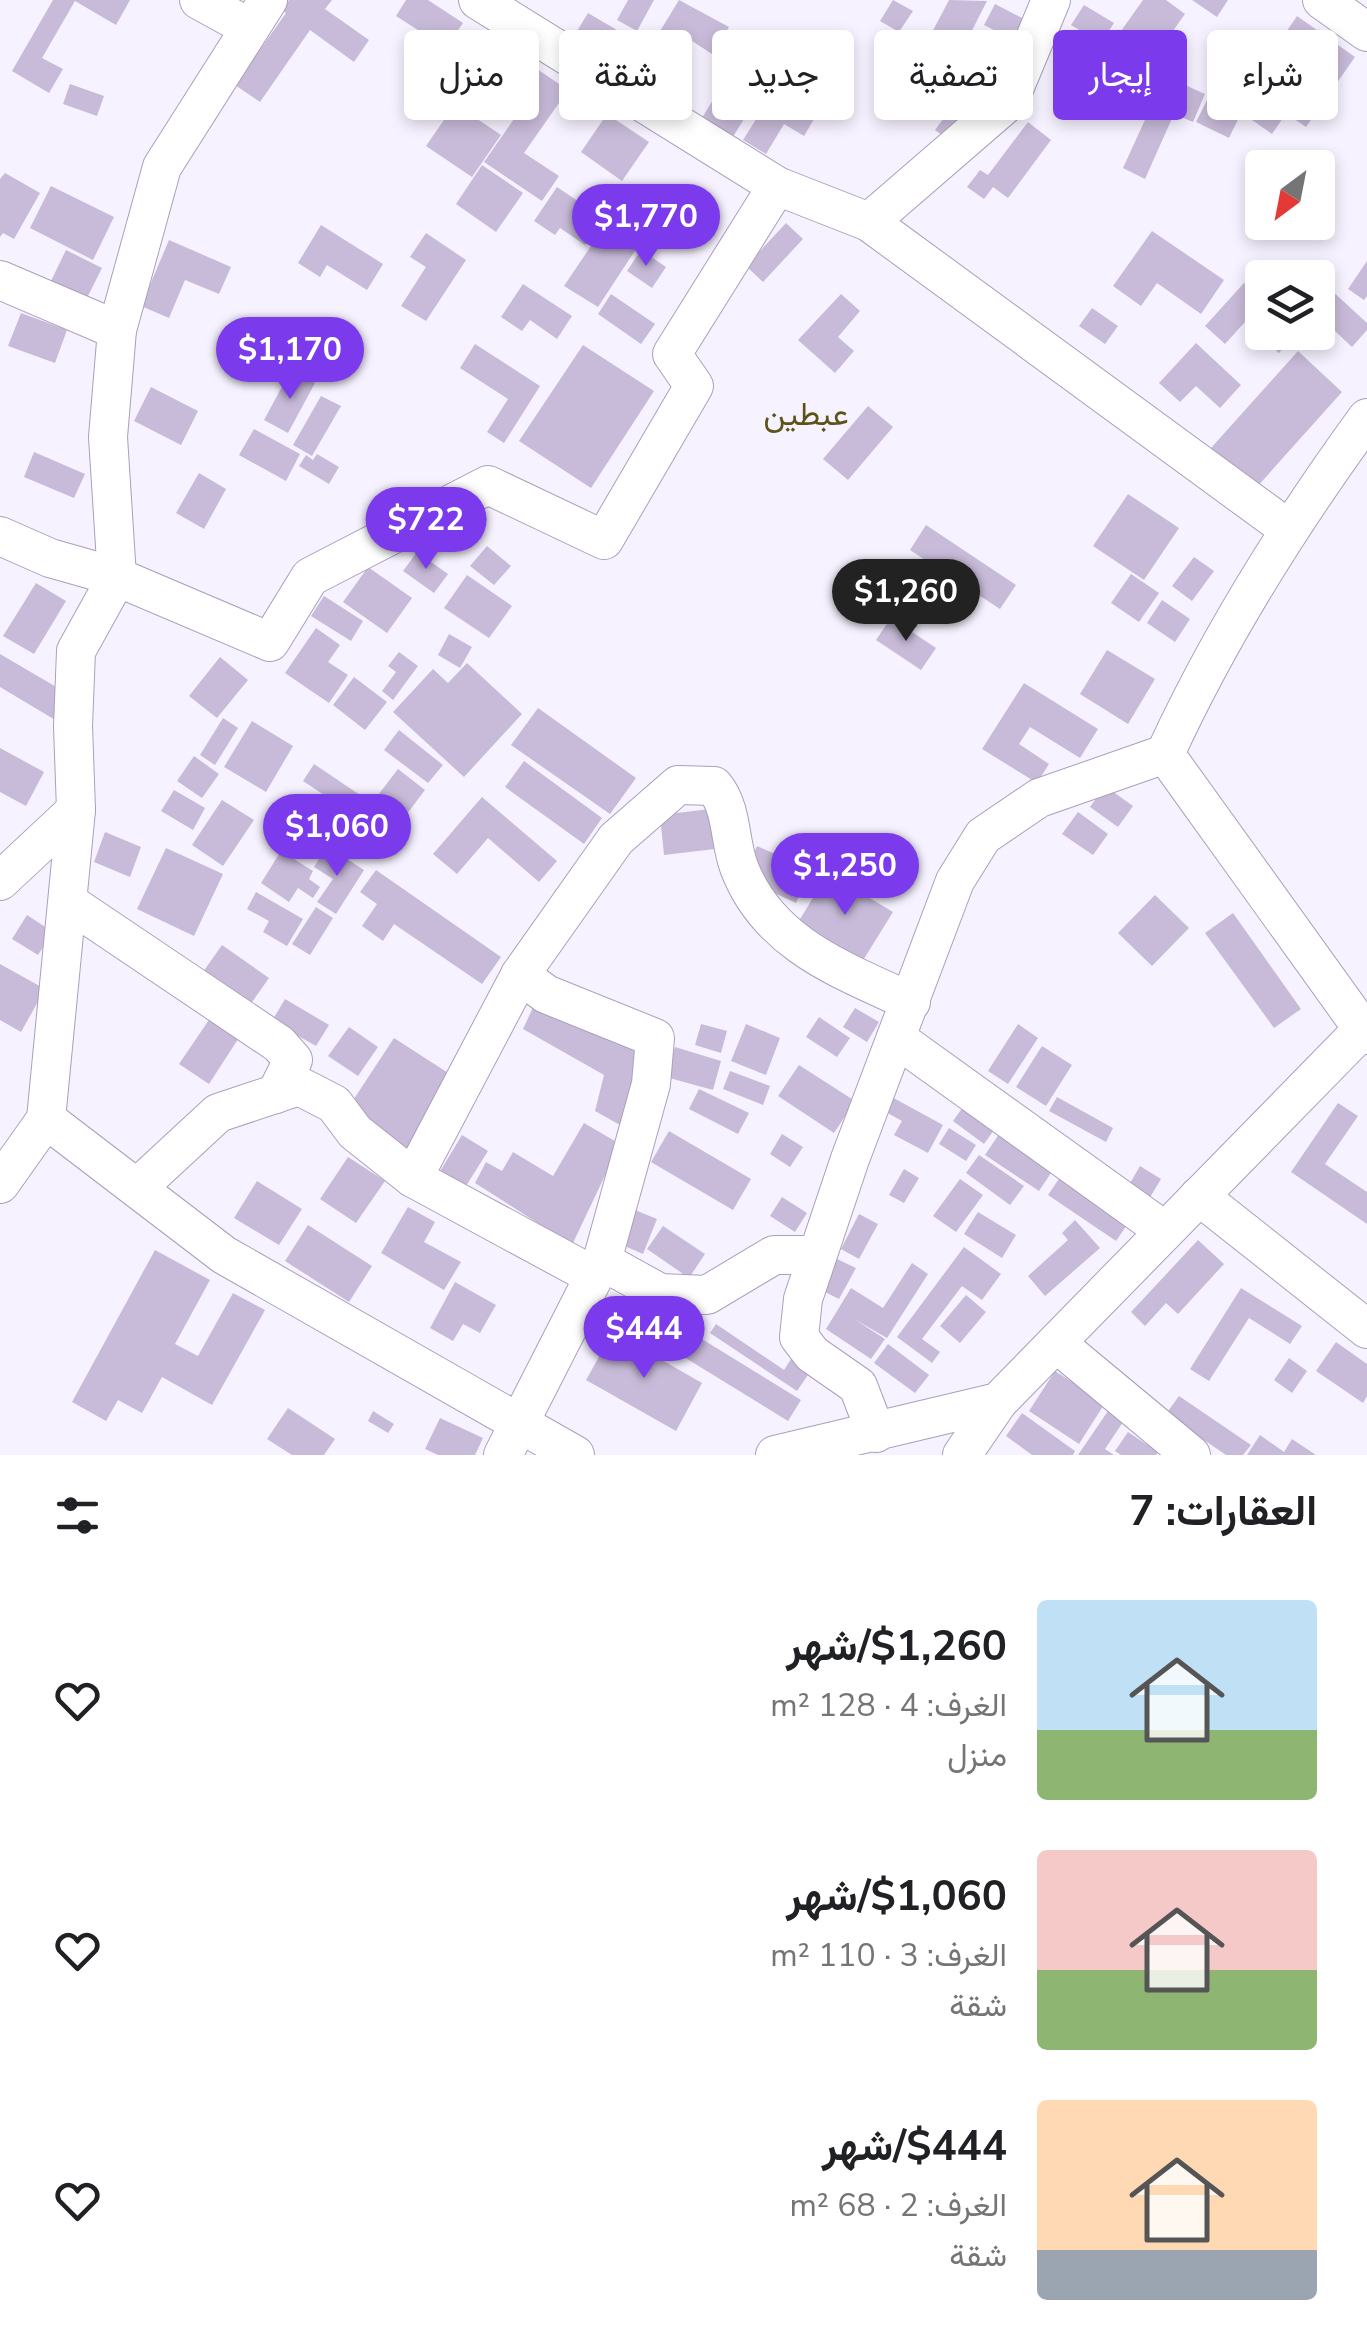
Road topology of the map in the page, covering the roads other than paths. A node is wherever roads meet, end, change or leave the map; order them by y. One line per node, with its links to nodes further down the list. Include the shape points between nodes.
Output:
1 (199, 0): 5 (street)
2 (478, 0): 7 (street)
3 (1051, 0): 8 (street, via 1009,101)
4 (1322, 0): 6 (street)
5 (259, 14): 10 (street, via 162,167)
6 (1367, 32)
7 (777, 186): 8 (street); 14 (street, via 672,354 694,386 604,540 488,485 310,577 270,642)
8 (869, 222): 12 (street)
9 (0, 280): 10 (street)
10 (117, 330): 14 (street, via 108,437)
11 (1367, 418): 12 (street)
12 (1287, 528): 15 (street)
13 (0, 536): 14 (street)
14 (117, 577): 16 (street, via 76,652)
15 (1165, 754): 20 (street, via 1040,798 983,836 955,881); 21 (street)
16 (76, 810): 17 (street); 18 (street)
17 (0, 880)
18 (68, 902): 23 (street, via 279,1044 293,1060); 24 (street)
19 (520, 974): 20 (street, via 616,838 678,785 714,786 724,798 737,864 756,905 807,954); 25 (street); 31 (street, via 546,994 655,1038 651,1084)
20 (911, 1002): 22 (street)
21 (1365, 1030): 28 (street)
22 (896, 1038): 29 (street); 30 (street)
23 (276, 1094): 25 (street, via 299,1086 334,1104 355,1132); 27 (street, via 218,1112)
24 (46, 1120): 26 (street); 27 (street)
25 (413, 1178): 31 (street)
26 (0, 1184)
27 (137, 1188): 36 (street, via 224,1254)
28 (1199, 1196): 29 (street); 32 (street)
29 (1165, 1231): 33 (street)
30 (817, 1255): 31 (street, via 774,1255 707,1295 660,1293); 35 (street, via 800,1337 812,1354 858,1386)
31 (598, 1268): 36 (street)
32 (1367, 1328)
33 (1056, 1342): 34 (street); 40 (street)
34 (998, 1402): 35 (street); 39 (street)
35 (876, 1433): 38 (street)
36 (511, 1438): 37 (street)
37 (574, 1455)
38 (775, 1455)
39 (962, 1455)
40 (1191, 1455)

